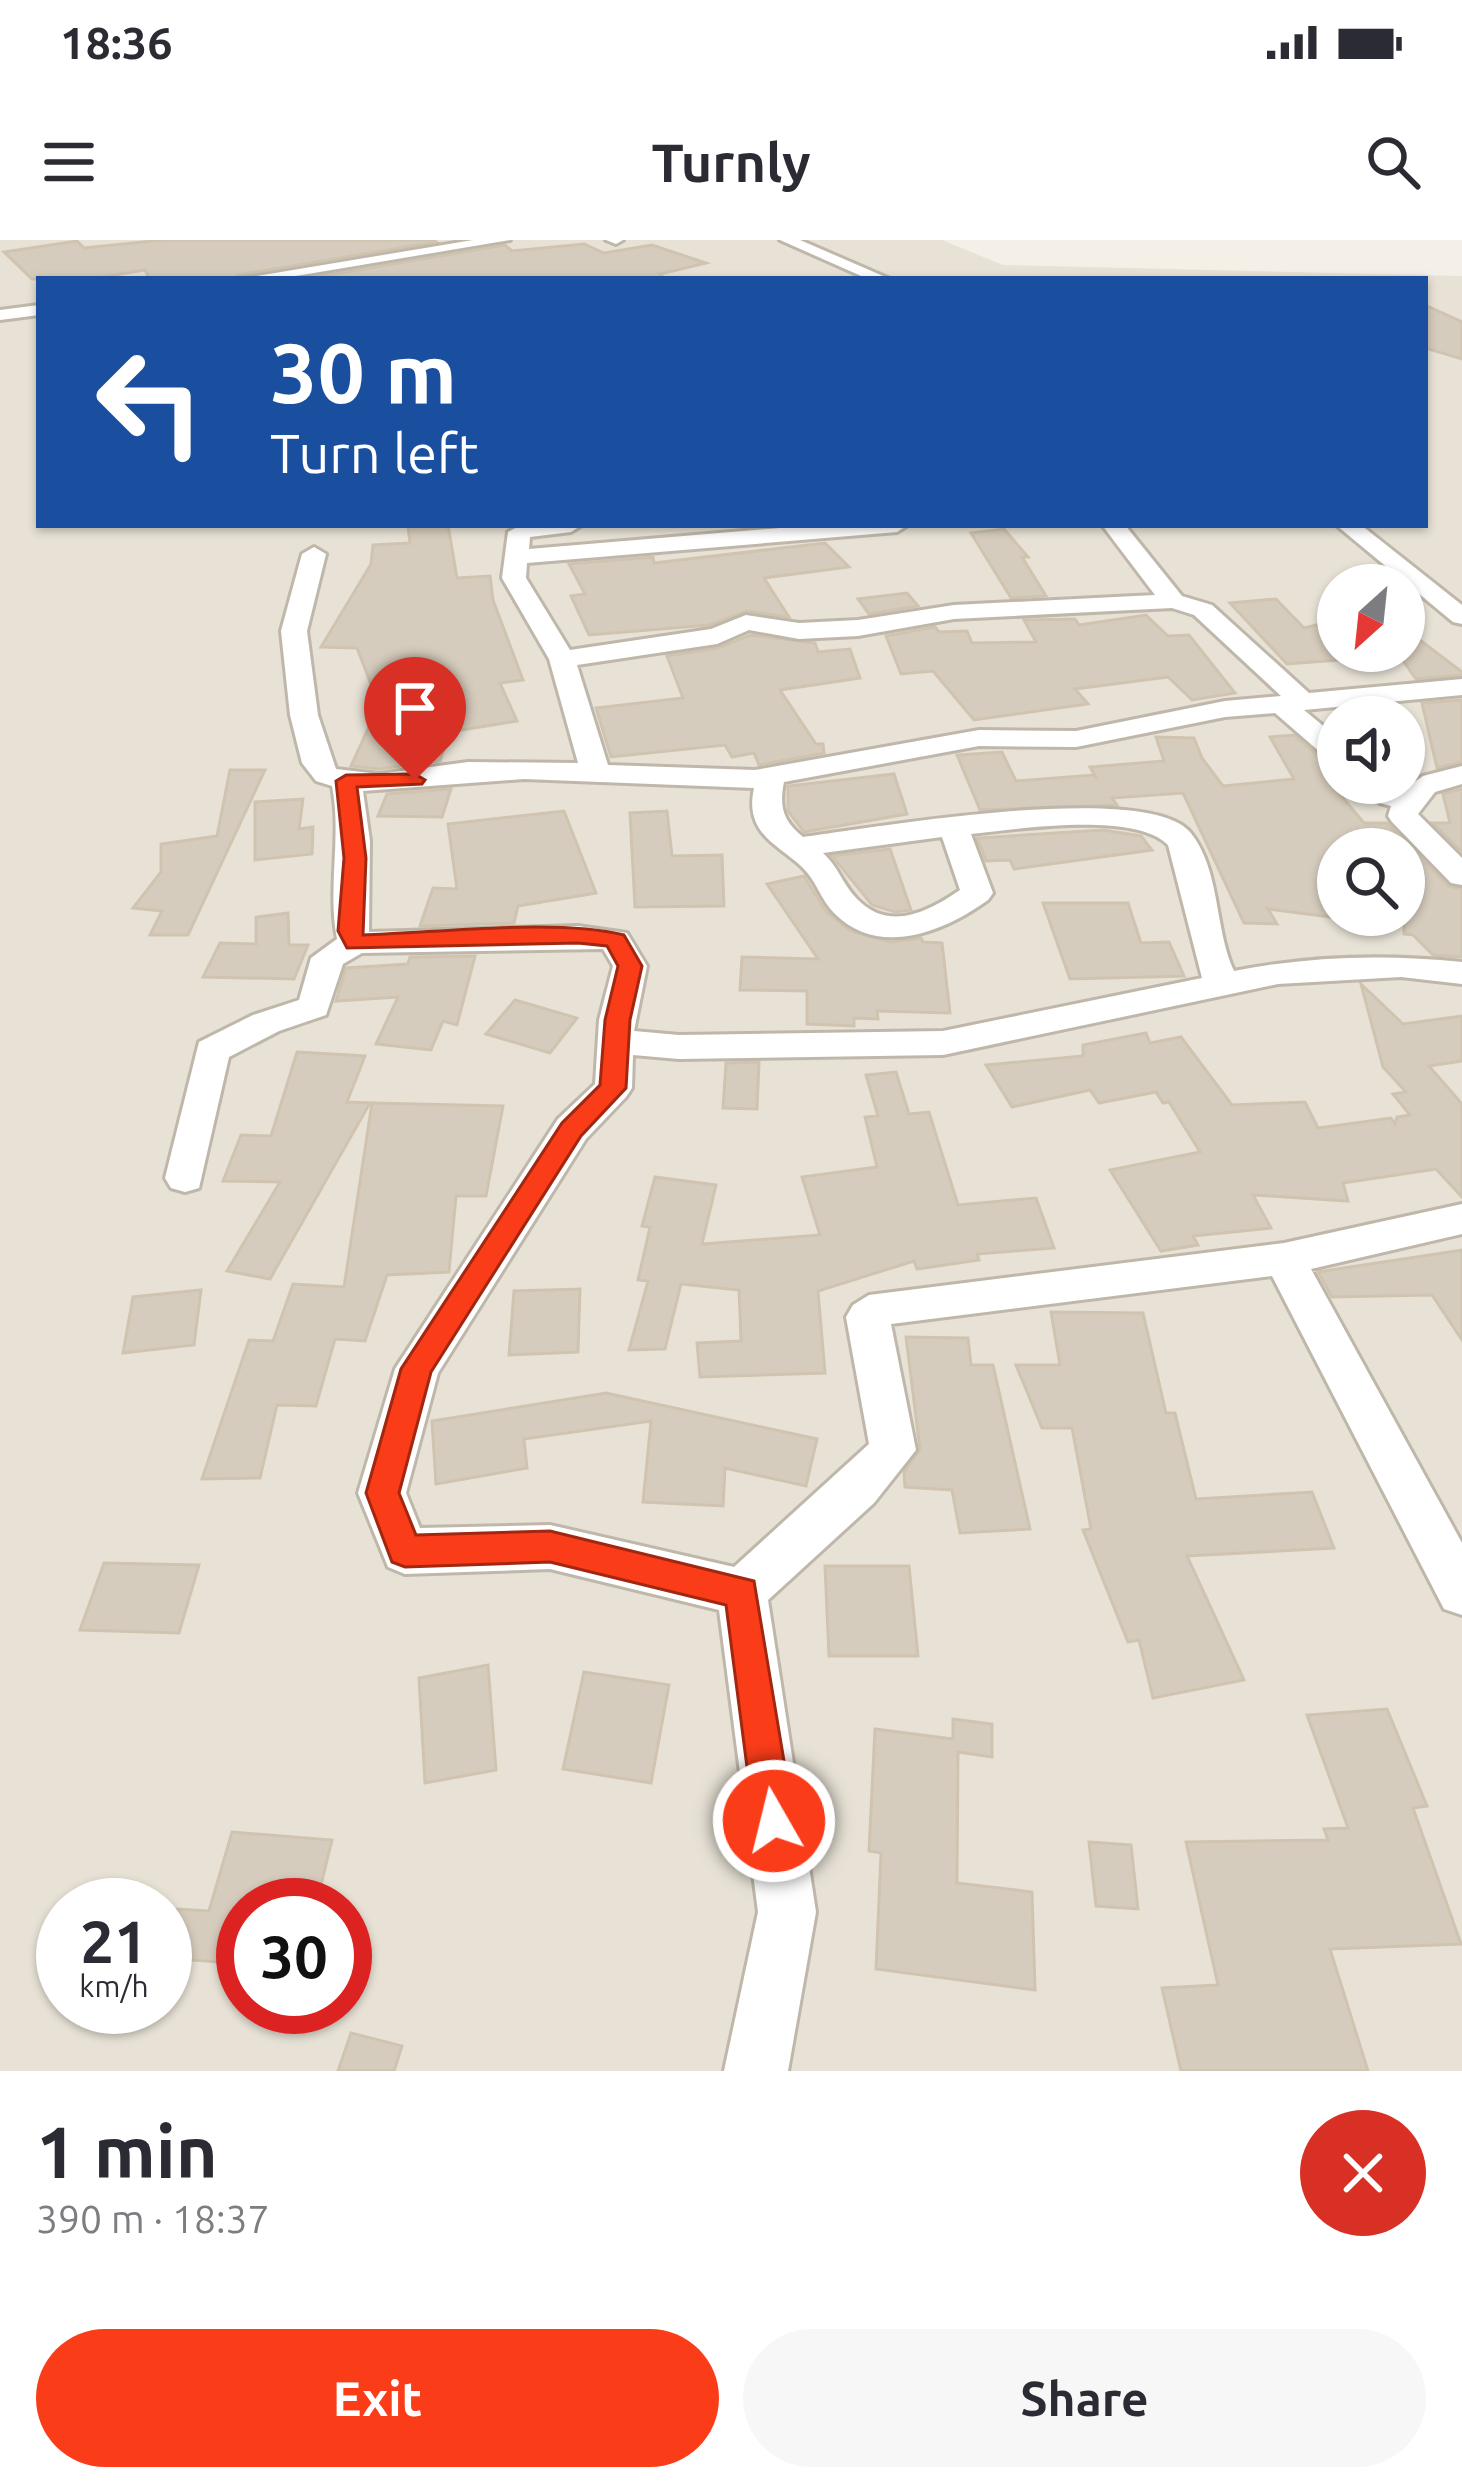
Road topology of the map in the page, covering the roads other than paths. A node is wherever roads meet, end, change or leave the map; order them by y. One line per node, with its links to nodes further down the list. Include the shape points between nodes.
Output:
1 (503, 240): 3 (street)
2 (787, 240): 4 (street)
3 (267, 276)
4 (875, 276)
5 (36, 310): 6 (street)
6 (0, 315)
7 (546, 528): 12 (street, via 522,531)
8 (860, 528): 12 (street)
9 (1115, 528): 13 (street)
10 (1351, 528): 14 (street)
11 (314, 554): 22 (street, via 294,631 304,715 316,763)
12 (514, 556): 15 (street, via 521,596)
13 (1173, 601): 15 (street, via 954,612 799,631 746,622 717,636); 17 (street, via 1203,610)
14 (1462, 617)
15 (562, 659): 19 (street, via 588,757)
16 (1462, 687): 17 (street)
17 (1292, 703): 18 (street); 21 (street, via 1076,739 979,738)
18 (1317, 730)
19 (600, 774): 21 (street); 22 (street, via 468,771)
20 (1462, 775): 23 (street)
21 (771, 777): 26 (street, via 767,810)
22 (346, 781): 28 (street)
23 (1425, 785)
24 (1405, 804): 27 (street, via 1402,816)
25 (954, 828): 26 (street); 26 (street, via 977,893 951,913 897,929 862,922 818,865); 30 (street, via 1109,816 1175,833)
26 (791, 848)
27 (1462, 876)
28 (355, 943): 31 (street, via 615,940 630,966); 32 (street, via 328,958 314,1006 212,1051)
29 (1462, 973): 30 (street, via 1401,966)
30 (1221, 981): 31 (street, via 943,1043)
31 (616, 1042): 36 (street, via 613,1088 572,1130 417,1369 382,1493 405,1551 550,1547)
32 (185, 1178)
33 (1462, 1219): 34 (street)
34 (1284, 1259): 35 (street); 36 (street, via 884,1307 868,1317 893,1450 853,1497)
35 (1459, 1580)
36 (742, 1592): 37 (street, via 787,1912)
37 (757, 2071)

